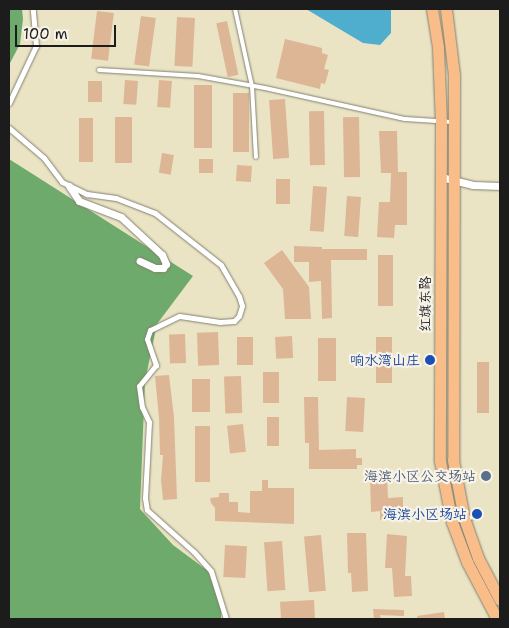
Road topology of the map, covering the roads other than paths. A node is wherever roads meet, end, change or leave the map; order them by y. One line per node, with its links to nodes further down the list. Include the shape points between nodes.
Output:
1 (33, 9): 7 (street, via 36,46)
2 (235, 9): 6 (lane)
3 (432, 9): 8 (main road, 红旗东路, via 438,48)
4 (446, 9): 9 (main road, 红旗东路, via 454,75)
5 (99, 70): 6 (lane, via 198,76)
6 (252, 86): 8 (lane, via 405,119); 11 (lane)
7 (9, 103)
8 (441, 122): 9 (lane); 12 (main road, 红旗东路)
9 (453, 122): 13 (main road, 红旗东路)
10 (9, 128): 14 (street, via 44,158 62,182)
11 (256, 157)
12 (441, 177): 13 (street); 18 (main road, 红旗东路, via 440,461)
13 (453, 182): 15 (street); 17 (main road, 红旗东路, via 453,453)
14 (69, 186): 16 (street, via 79,201 120,217 162,255 166,264 163,268 155,268); 20 (street, via 87,194 116,198 155,213 221,265 240,296 242,306 234,321 179,316 150,330 147,339 156,366 139,386 142,407 149,422 147,510 211,571)
15 (500, 186)
16 (140, 261)
17 (468, 518): 18 (lane); 19 (main road, 红旗东路, via 478,558)
18 (452, 522): 21 (main road, 红旗东路, via 467,562)
19 (500, 600)
20 (226, 619)
21 (497, 619)

